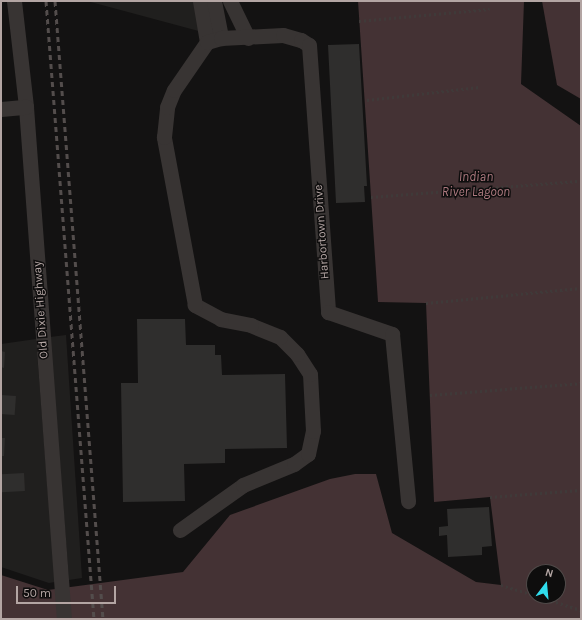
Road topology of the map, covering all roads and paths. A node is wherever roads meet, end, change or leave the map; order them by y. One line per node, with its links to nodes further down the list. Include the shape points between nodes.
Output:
1 (14, 1): 11 (street, Old Dixie Highway)
2 (200, 1): 8 (street)
3 (214, 1): 8 (street)
4 (230, 1): 7 (street)
5 (489, 9): 6 (path)
6 (359, 21)
7 (248, 38): 8 (street, Harbortown Drive); 21 (street, Harbortown Drive, via 283,35 309,45 328,312 392,334)
8 (214, 40): 22 (street, via 174,90 167,107 164,137 195,305 221,319 251,325 280,337 297,354 310,374 313,431 308,454 294,464 243,485)
9 (479, 87): 10 (path)
10 (367, 100)
11 (26, 107): 12 (street); 27 (street, Old Dixie Highway)
12 (1, 109)
13 (581, 181): 14 (path)
14 (371, 197)
15 (581, 288): 16 (path)
16 (426, 303)
17 (581, 383): 18 (path)
18 (430, 395)
19 (581, 490): 20 (path)
20 (490, 497)
21 (408, 501)
22 (180, 530)
23 (501, 585): 24 (path)
24 (526, 593)
25 (561, 604): 26 (path)
26 (581, 610)
27 (64, 619)

